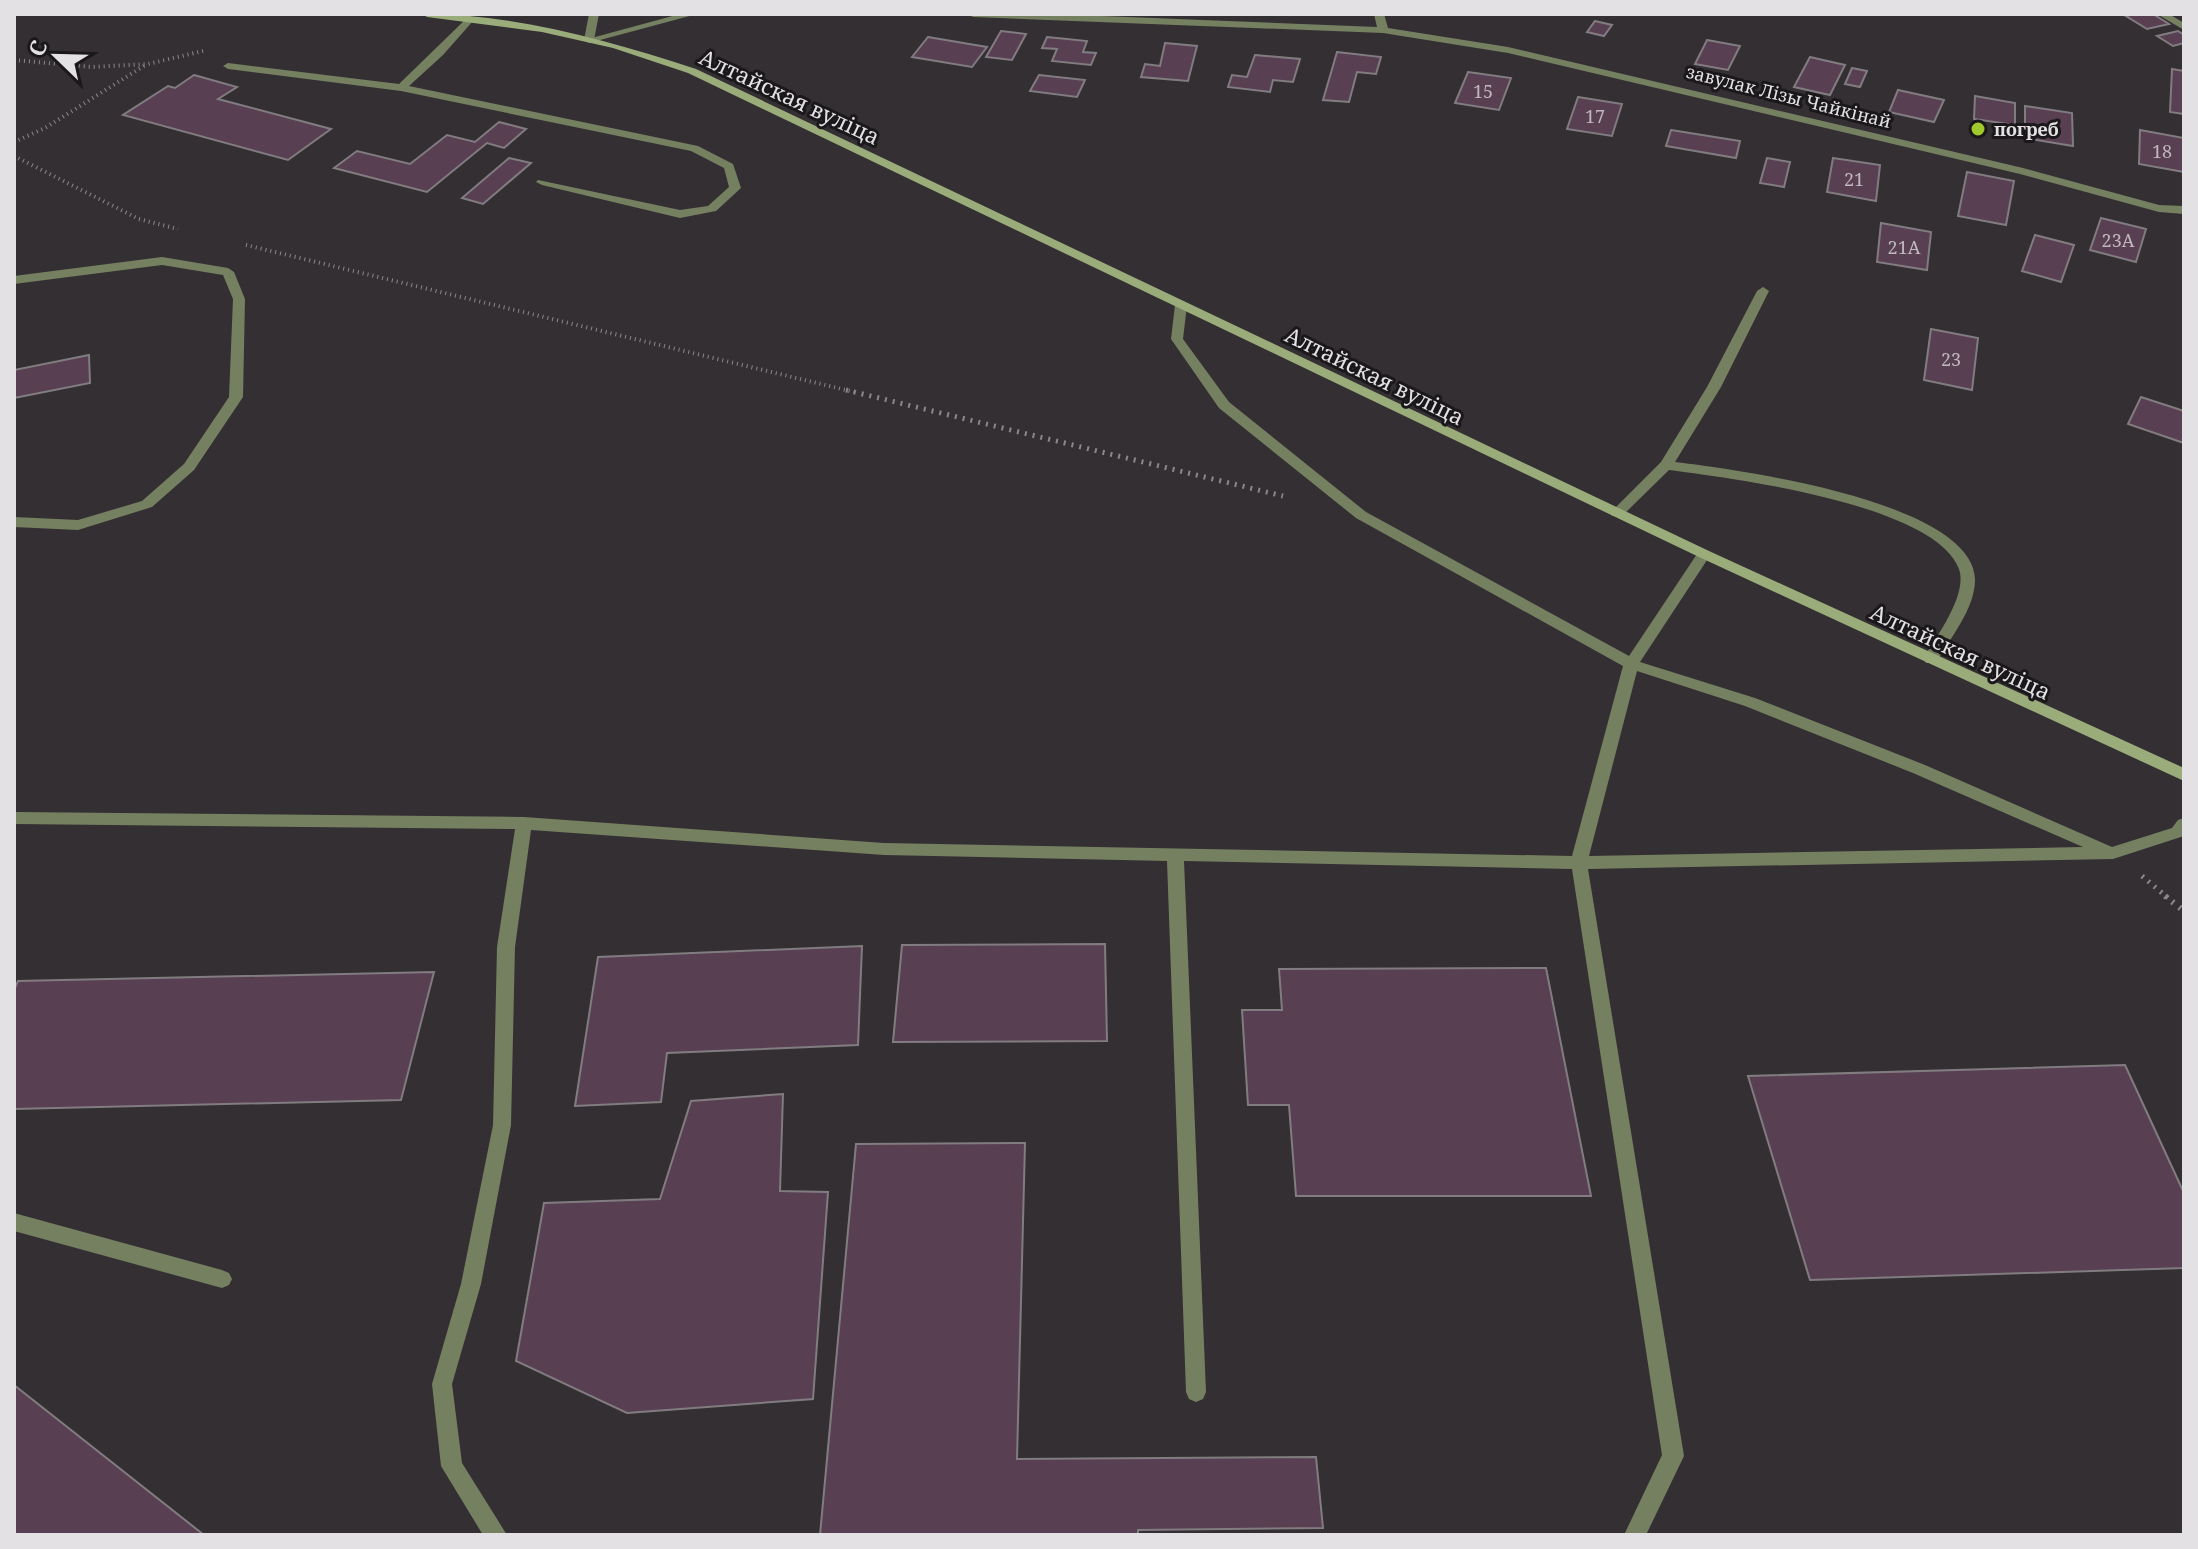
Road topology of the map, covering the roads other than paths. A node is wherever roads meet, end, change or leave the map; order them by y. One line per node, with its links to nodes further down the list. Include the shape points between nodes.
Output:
1 (427, 14): 7 (main road, Алтайская вуліца)
2 (594, 14): 10 (street)
3 (692, 14): 10 (street)
4 (973, 14): 9 (street, завулак Лізы Чайкінай)
5 (1379, 14): 9 (street)
6 (2162, 14): 8 (street)
7 (469, 19): 10 (main road, Алтайская вуліца); 12 (street)
8 (2184, 27)
9 (1383, 30): 14 (street, завулак Лізы Чайкінай, via 1628,76)
10 (589, 40): 19 (main road, Алтайская вуліца, via 692,71)
11 (228, 66): 12 (street)
12 (401, 88): 13 (street, via 694,148 729,166 735,188 712,209 680,214)
13 (542, 182)
14 (2159, 208): 15 (street, завулак Лізы Чайкінай); 16 (street)
15 (2184, 210)
16 (2184, 221)
17 (14, 280): 22 (street, via 162,261 228,272 239,299 236,397 189,467 147,504 78,525)
18 (1763, 291): 20 (street)
19 (1181, 305): 21 (main road, Алтайская вуліца); 25 (street, via 1177,339 1224,405 1290,460 1361,515)
20 (1666, 465): 21 (street); 24 (street, via 1812,488 1926,528 1953,547 1966,569 1966,594)
21 (1617, 513): 23 (main road, Алтайская вуліца)
22 (14, 522)
23 (1704, 554): 24 (main road, Алтайская вуліца); 25 (street)
24 (1931, 659): 26 (main road, Алтайская вуліца)
25 (1631, 664): 30 (street, via 1750,702); 32 (street)
26 (2184, 775)
27 (14, 818): 28 (street)
28 (524, 823): 31 (street, via 884,849); 36 (street, via 506,947 502,1125 471,1284 442,1384 452,1466)
29 (2184, 824): 30 (street, via 2178,832)
30 (2113, 853): 32 (street)
31 (1175, 855): 32 (street); 35 (street)
32 (1579, 863): 37 (street, via 1673,1456)
33 (14, 1222): 34 (street)
34 (222, 1279)
35 (1196, 1392)
36 (496, 1535)
37 (1635, 1535)

